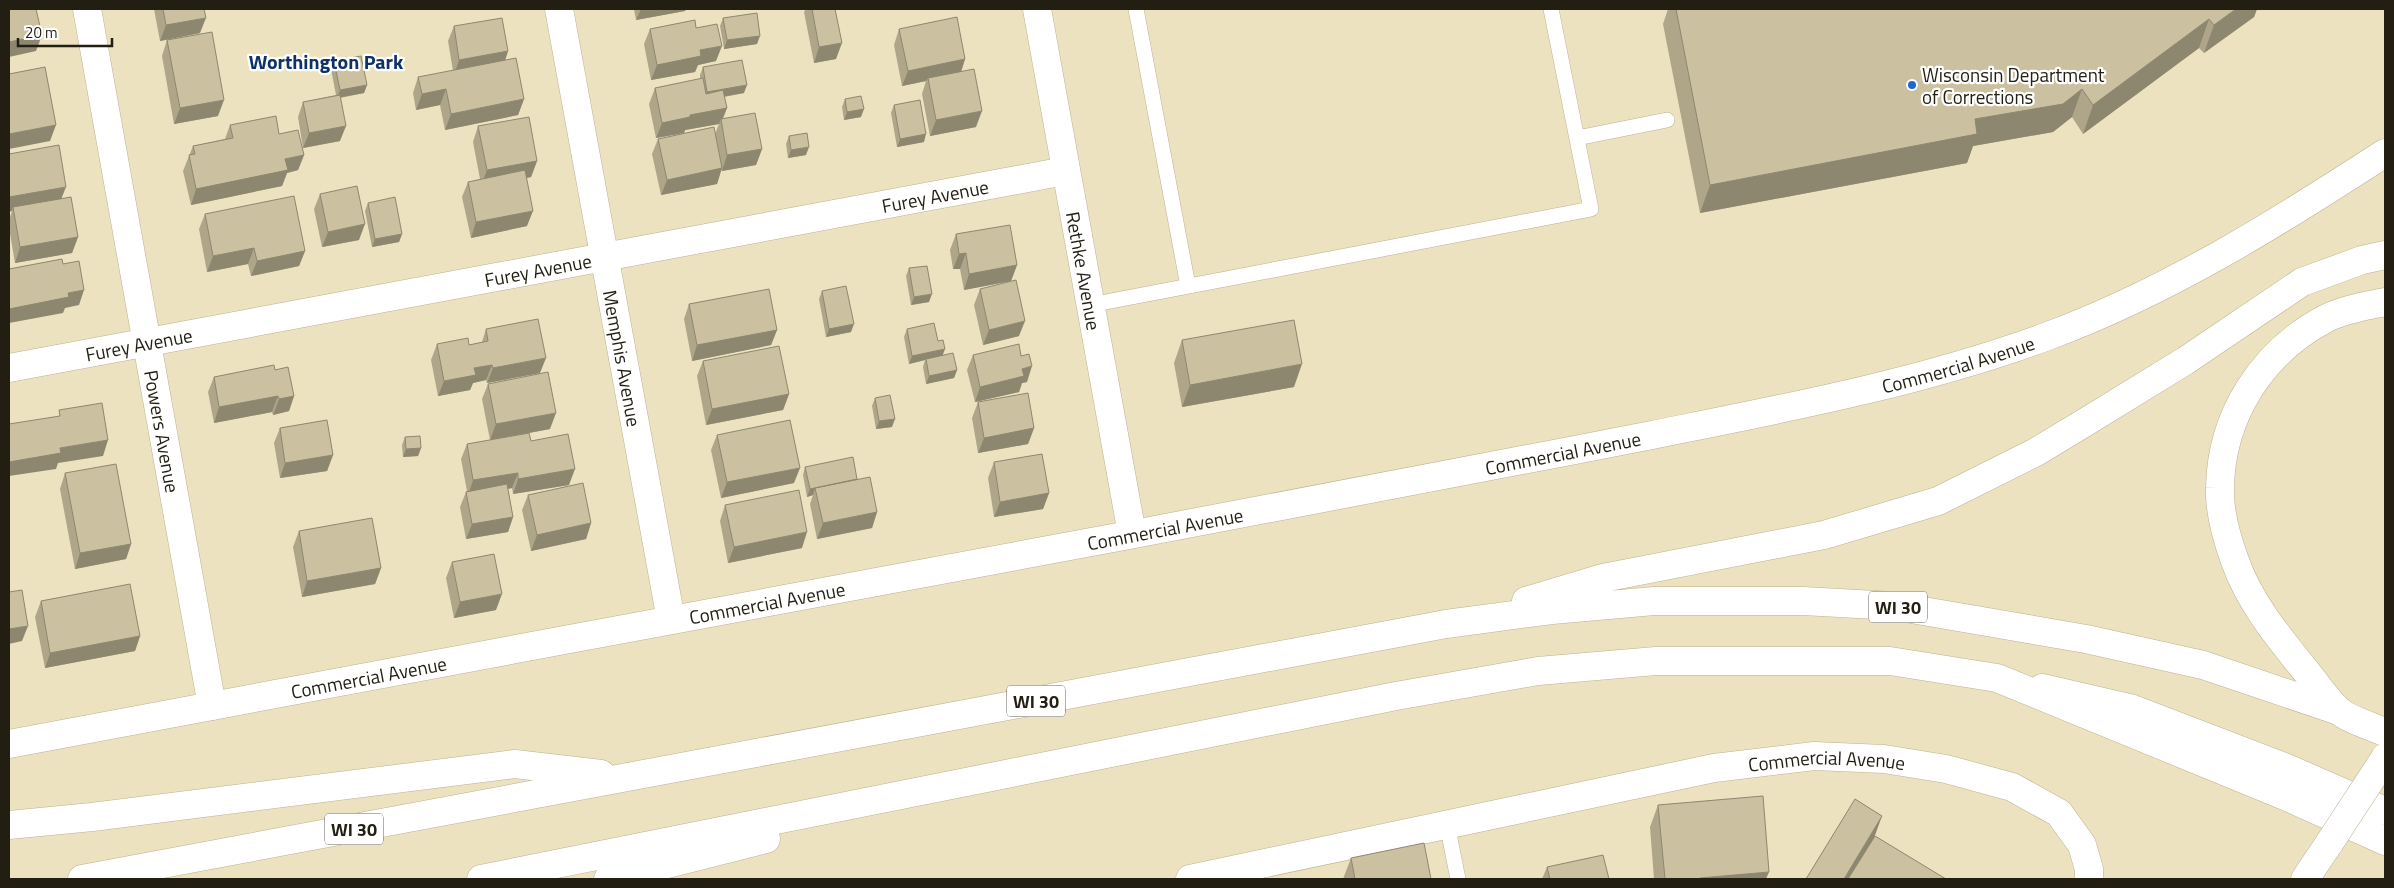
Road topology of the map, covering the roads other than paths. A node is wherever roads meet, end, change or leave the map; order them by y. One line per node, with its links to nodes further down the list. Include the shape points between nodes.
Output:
1 (87, 9): 15 (main road, Powers Avenue)
2 (559, 9): 11 (main road, Memphis Avenue)
3 (1037, 9): 9 (main road, Rethke Avenue)
4 (1136, 9): 12 (lane)
5 (1551, 9): 7 (lane)
6 (1667, 120): 7 (lane)
7 (1577, 138): 12 (lane, via 1591,209)
8 (2385, 153): 17 (main road, Commercial Avenue, via 2291,214 2162,287 2047,336 1969,362 1895,384 1796,406 1385,488)
9 (1065, 171): 11 (main road, Furey Avenue); 14 (main road, Rethke Avenue)
10 (2385, 255): 19 (main road, via 2302,282 2185,361 2060,437 1938,502 1824,535 1603,578)
11 (604, 257): 15 (main road, Furey Avenue); 18 (main road, Memphis Avenue)
12 (1188, 286): 14 (lane)
13 (2385, 302): 22 (main road, via 2329,317 2296,336 2258,374 2236,412 2225,448 2220,488 2225,525 2235,562 2246,586 2284,644)
14 (1090, 305): 17 (main road, Rethke Avenue)
15 (146, 342): 16 (main road, Furey Avenue); 21 (main road, Powers Avenue)
16 (9, 368)
17 (1132, 534): 18 (main road, Commercial Avenue)
18 (671, 620): 21 (main road, Commercial Avenue)
19 (1446, 624): 22 (main road, WI 30, via 1654,601 1803,601 1894,606 2086,639 2204,665); 27 (main road, WI 30)
20 (1996, 678): 25 (main road, via 1890,661 1656,660 1538,671); 28 (main road, via 2133,709 2289,769); 31 (main road, via 2285,796)
21 (212, 706): 24 (main road, Commercial Avenue)
22 (2339, 711): 23 (main road, WI 30)
23 (2385, 732)
24 (9, 744)
25 (1138, 746): 33 (main road); 34 (main road)
26 (2385, 758): 38 (main road, bridge)
27 (627, 777): 30 (main road, via 515,764); 32 (main road, WI 30)
28 (2385, 811)
29 (1448, 824): 35 (main road, Commercial Avenue); 36 (lane); 37 (main road, Commercial Avenue, via 1714,768 1814,756 1884,759 1946,769 2012,787 2059,813 2082,844)
30 (9, 825)
31 (2385, 841)
32 (82, 879)
33 (481, 879)
34 (608, 879)
35 (1196, 879)
36 (1458, 879)
37 (2089, 879)
38 (2305, 879)

